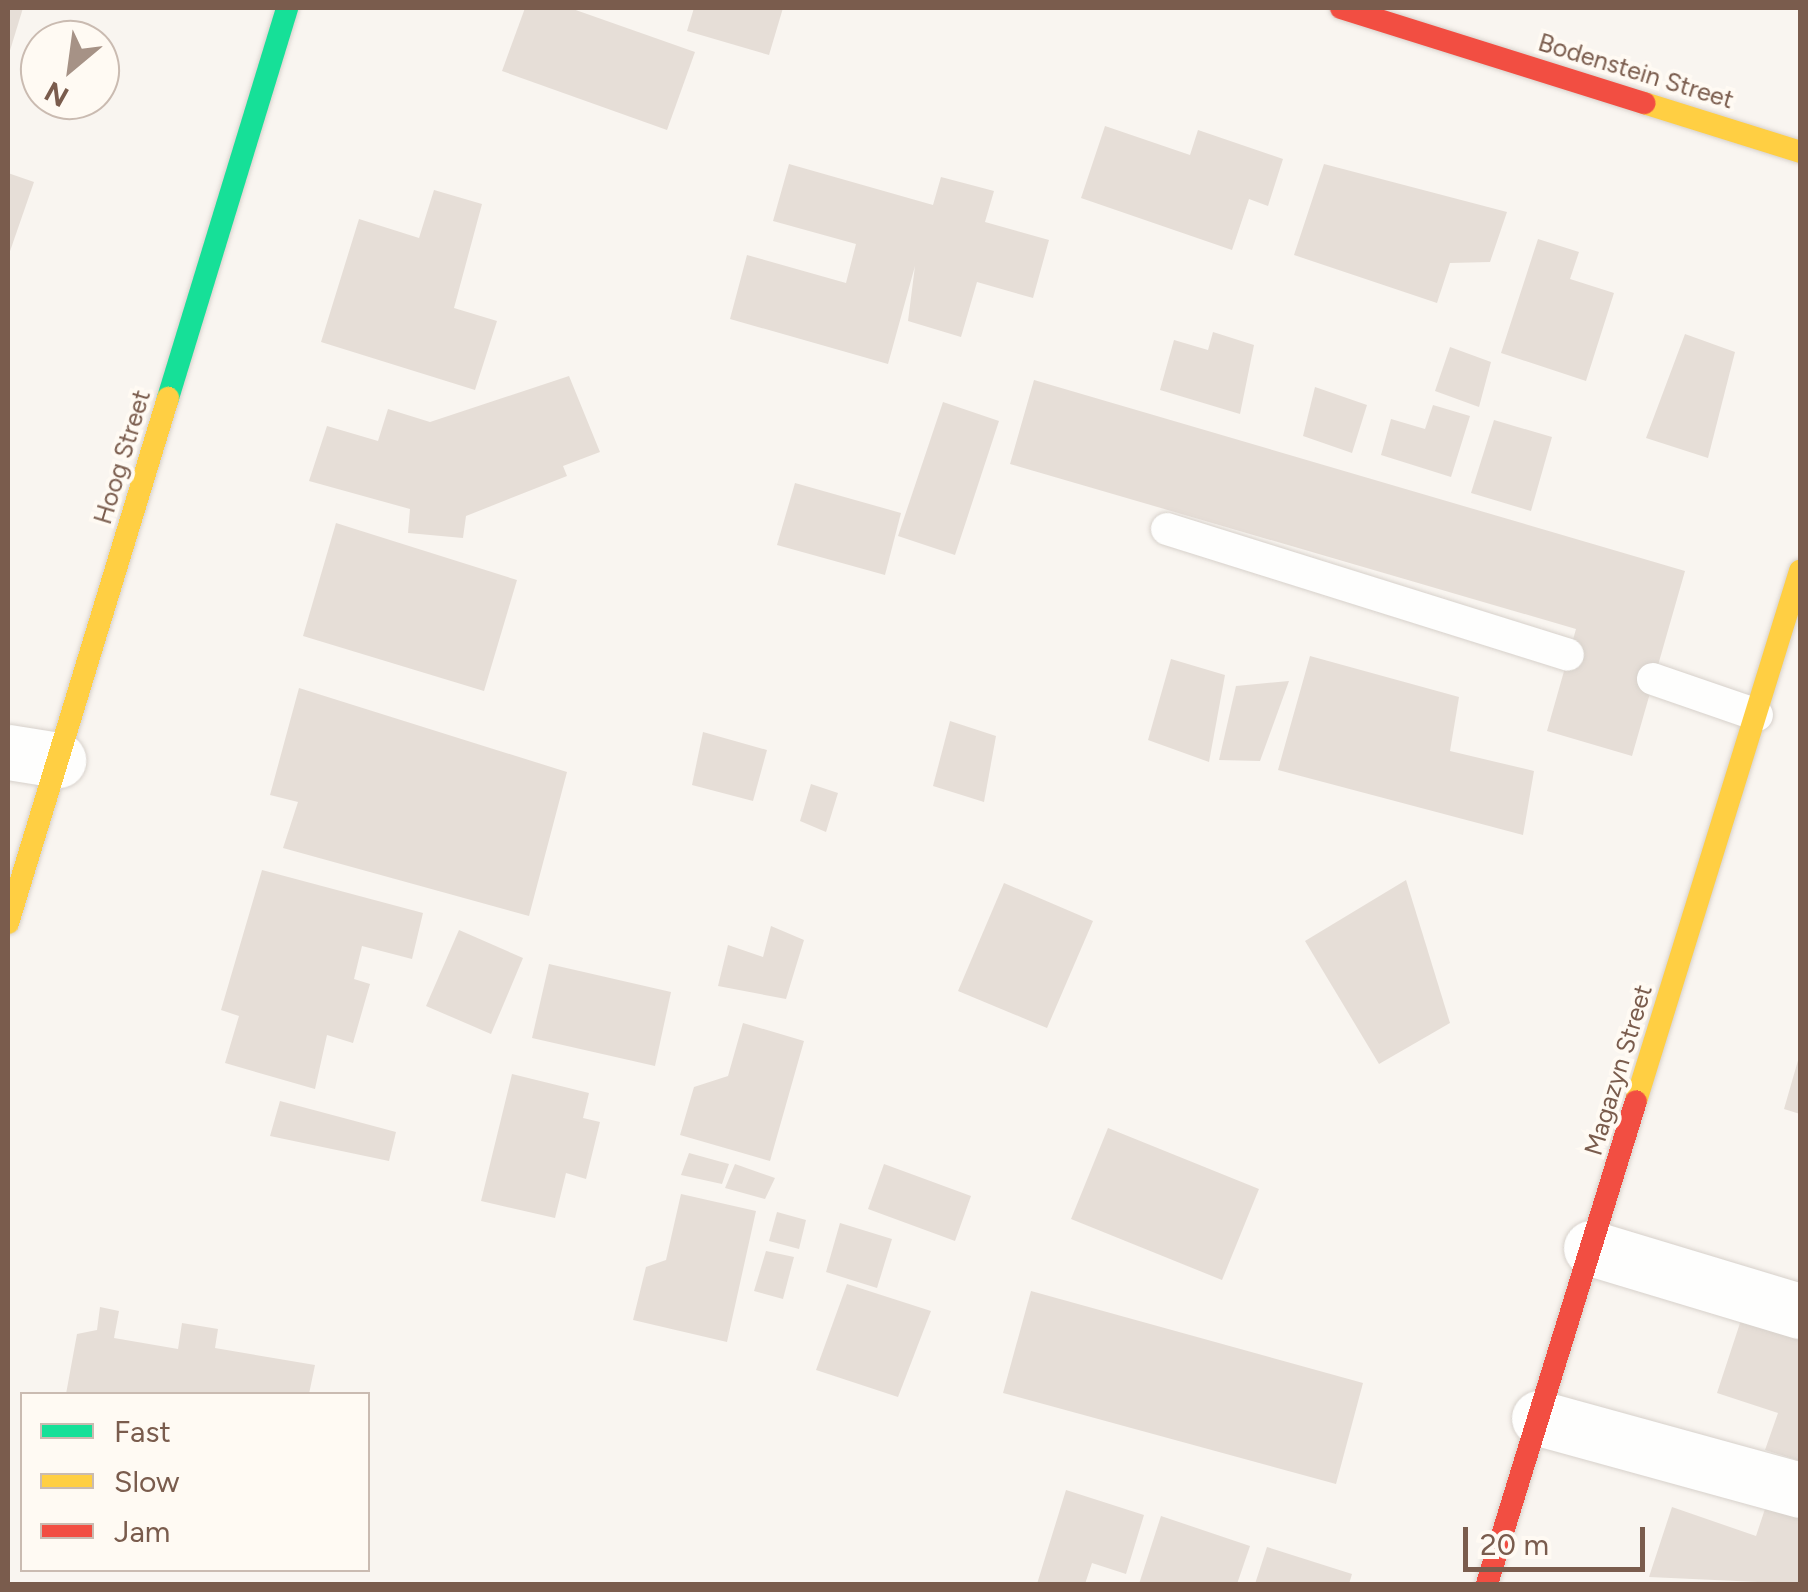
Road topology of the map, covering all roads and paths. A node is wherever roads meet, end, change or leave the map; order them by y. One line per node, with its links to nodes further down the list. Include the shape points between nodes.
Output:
1 (287, 8): 9 (street, Hoog Street)
2 (1341, 8): 3 (street, Bodenstein Street)
3 (1800, 152)
4 (1167, 529): 6 (lane)
5 (1800, 571): 8 (street, Magazyn Street)
6 (1568, 655)
7 (1653, 679): 8 (lane)
8 (1757, 715): 11 (street, Magazyn Street)
9 (33, 756): 10 (street, Hoog Street)
10 (8, 923)
11 (1591, 1248): 12 (street); 13 (street, Magazyn Street)
12 (1800, 1310)
13 (1540, 1418): 14 (street); 15 (street, Magazyn Street)
14 (1800, 1490)
15 (1487, 1584)

